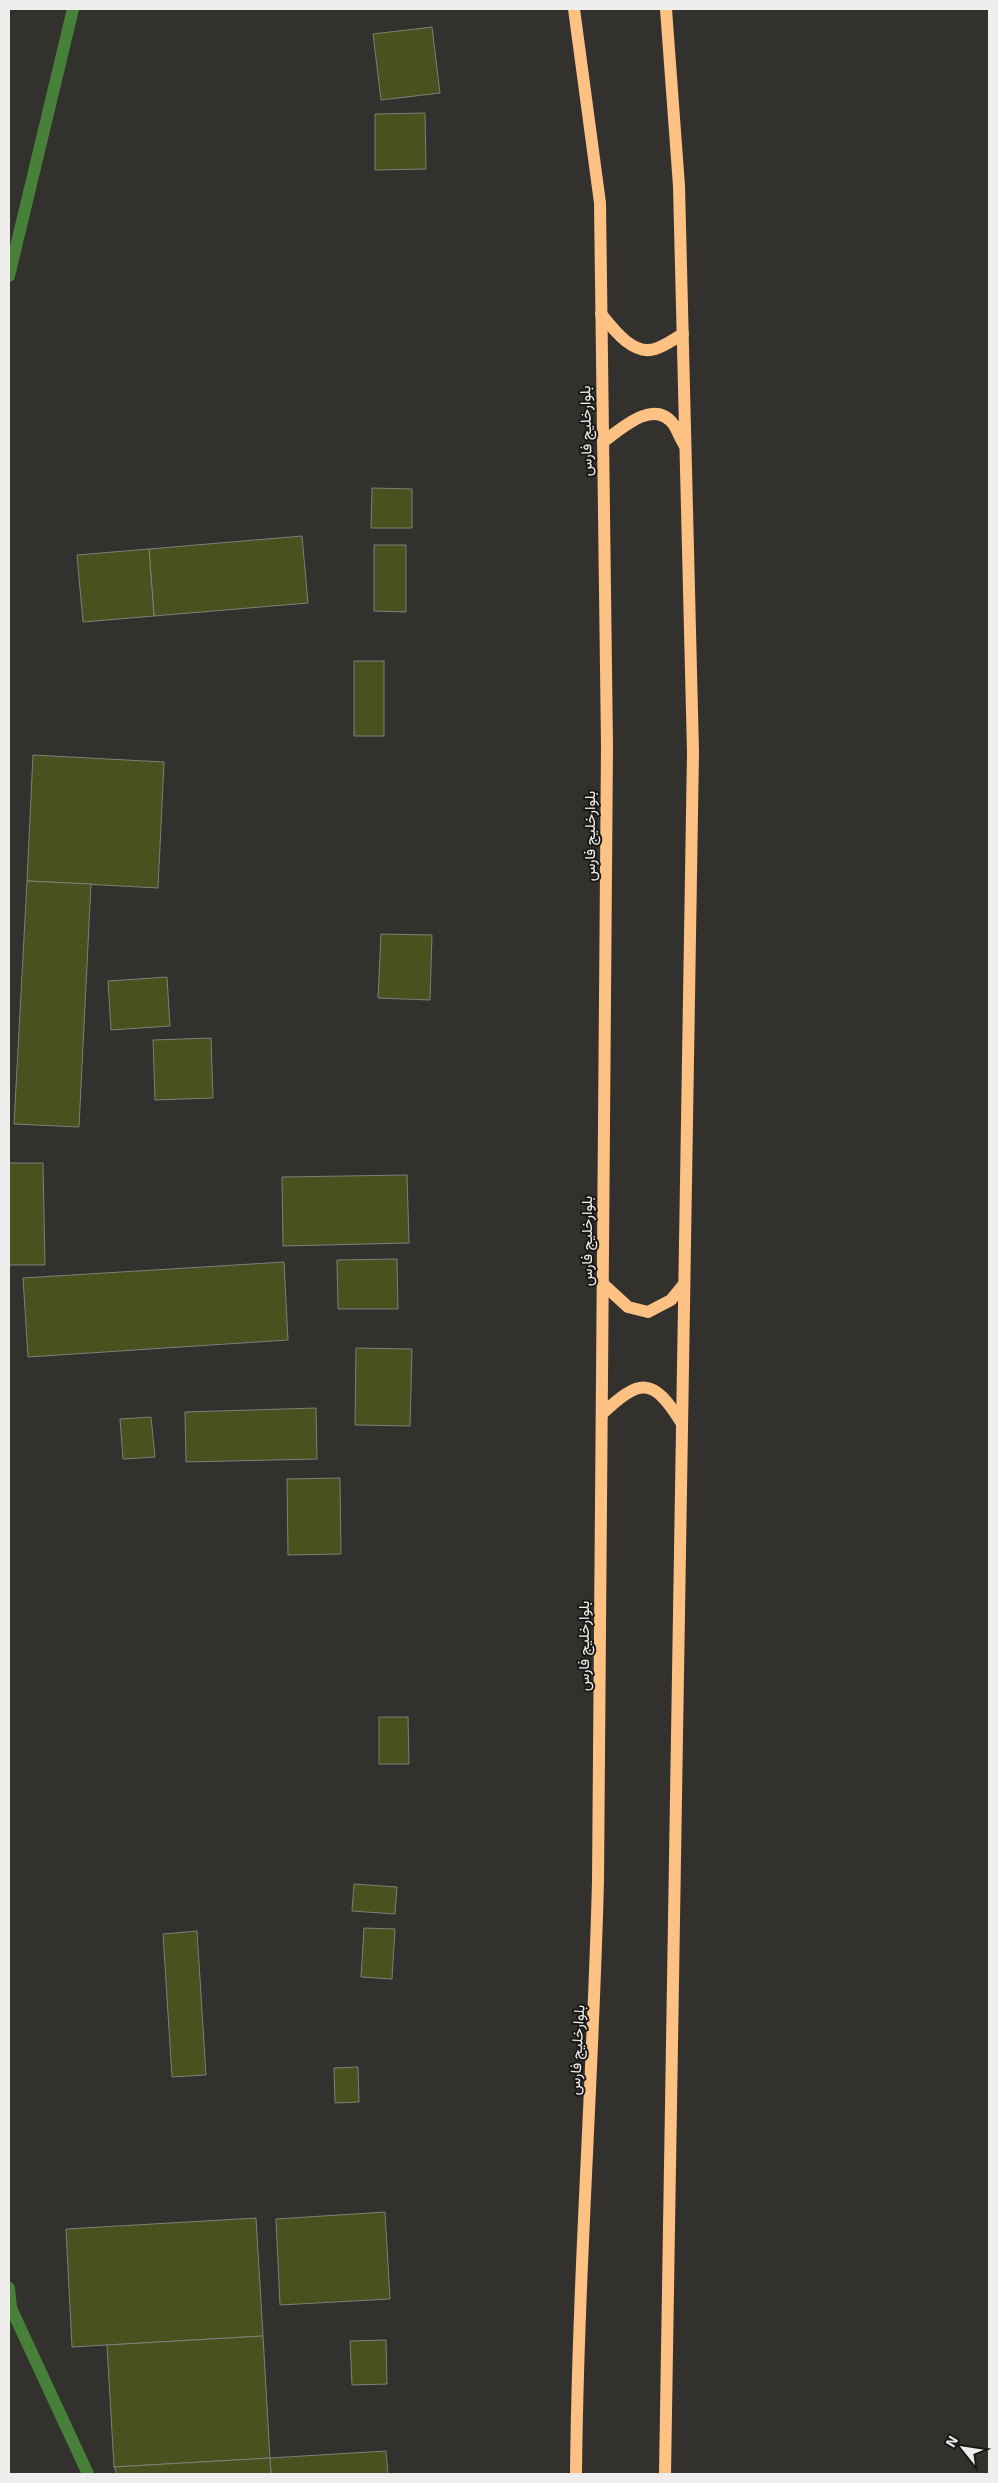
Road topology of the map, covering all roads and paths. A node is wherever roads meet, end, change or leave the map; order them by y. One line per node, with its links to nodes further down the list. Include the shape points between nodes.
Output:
1 (574, 9): 3 (main road, بلوارخلیج فارس, via 600,203)
2 (666, 9): 4 (main road, via 679,186)
3 (601, 314): 4 (main road, via 634,346 653,350); 5 (main road, بلوارخلیج فارس)
4 (683, 334): 6 (main road)
5 (603, 442): 6 (main road, via 632,420 647,414 663,416 673,424); 7 (main road, بلوارخلیج فارس, via 607,746)
6 (686, 448): 8 (main road, via 693,752)
7 (603, 1284): 8 (main road, via 628,1307 648,1312 671,1300); 9 (main road, بلوارخلیج فارس)
8 (684, 1284): 10 (main road)
9 (602, 1414): 10 (main road, via 623,1394 641,1386 656,1389); 11 (main road, بلوارخلیج فارس, via 595,2010 577,2361)
10 (681, 1422): 12 (main road)
11 (576, 2474)
12 (666, 2474)

